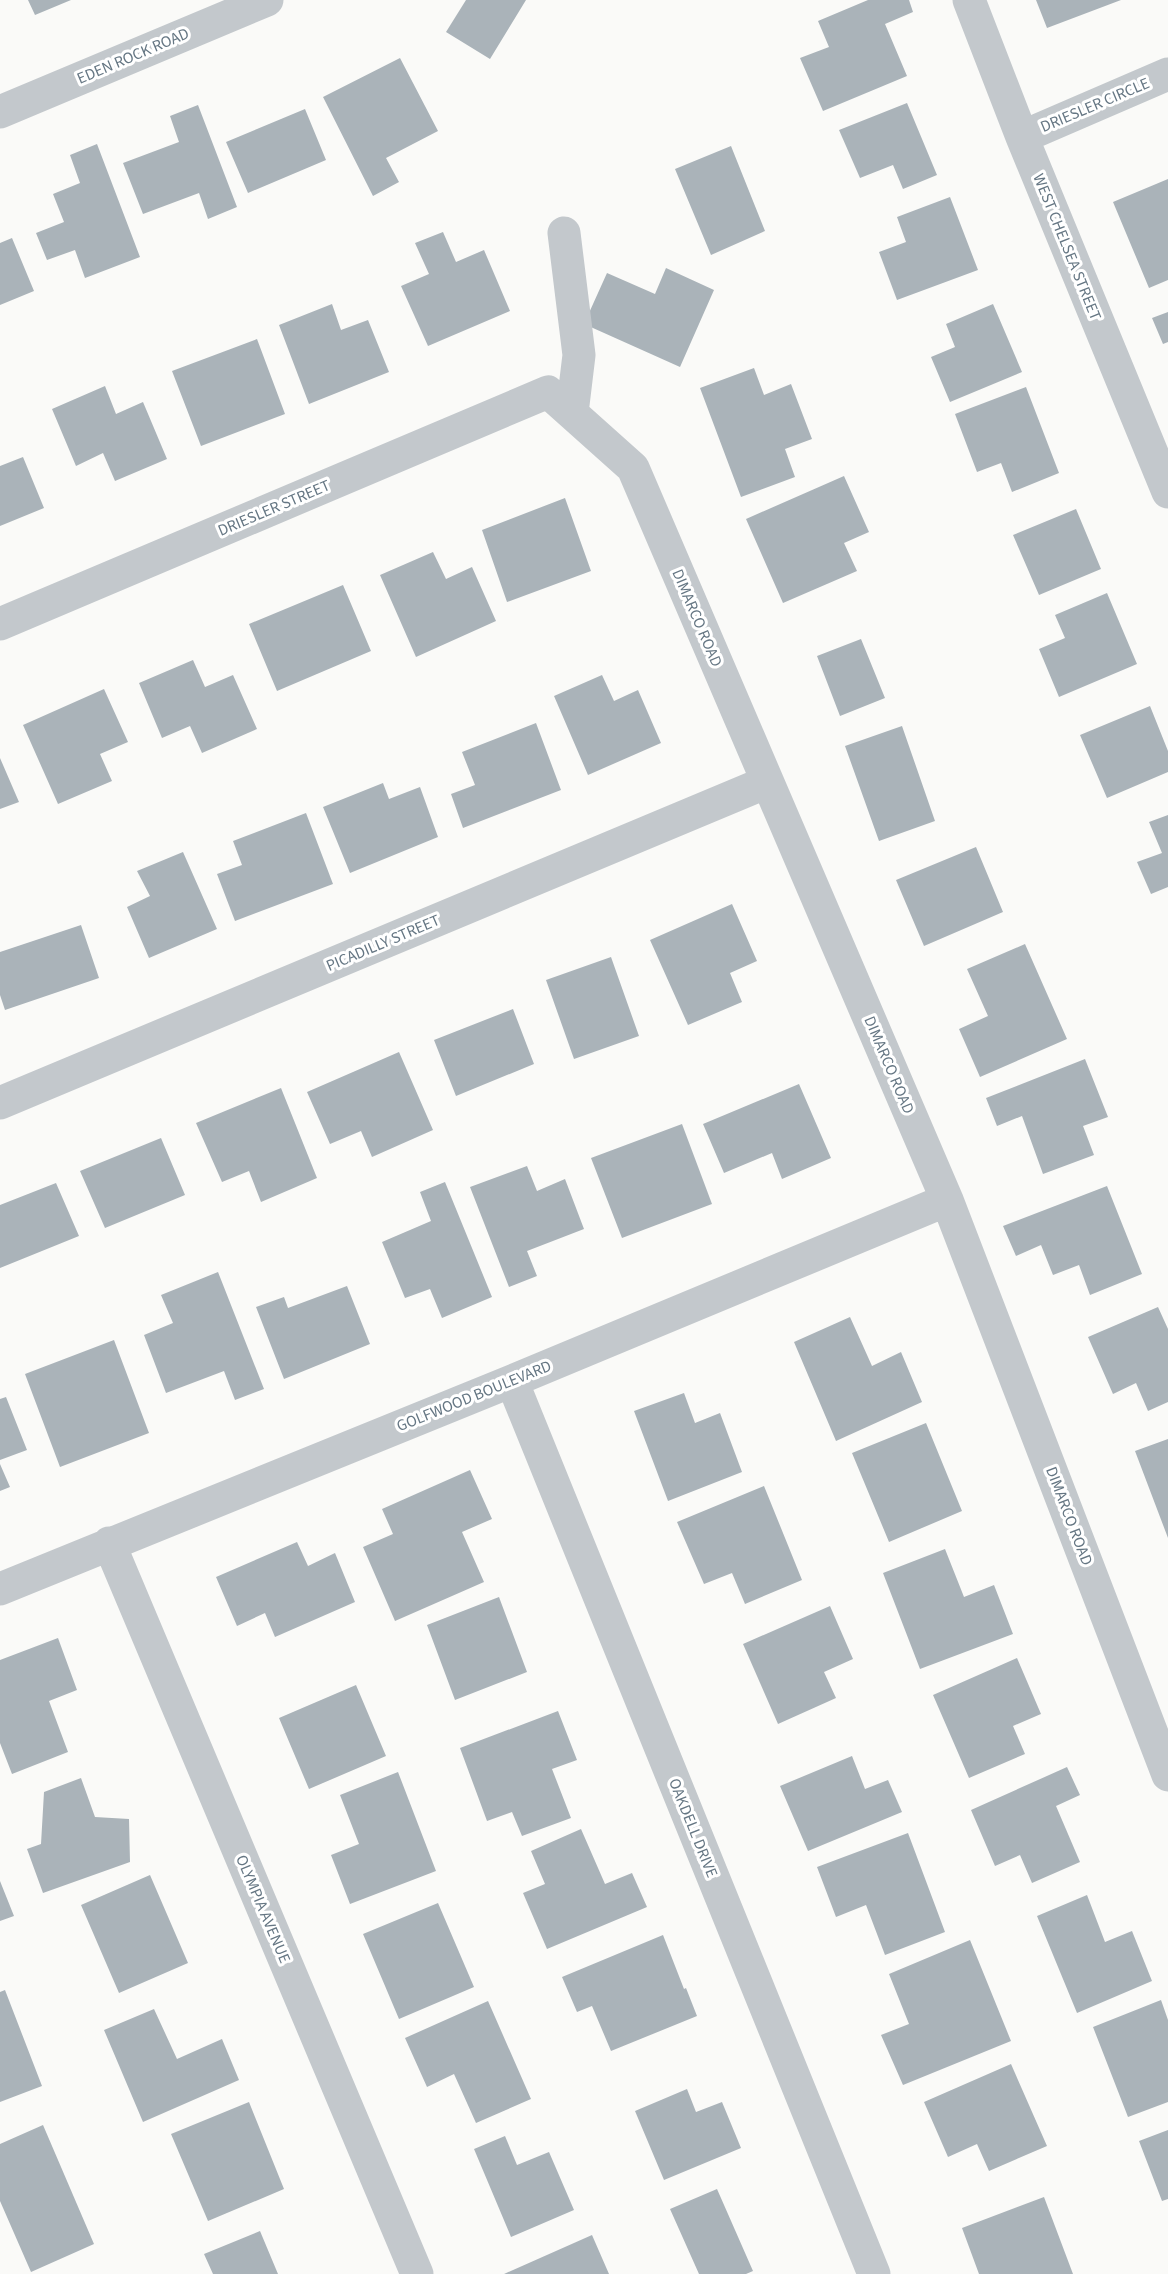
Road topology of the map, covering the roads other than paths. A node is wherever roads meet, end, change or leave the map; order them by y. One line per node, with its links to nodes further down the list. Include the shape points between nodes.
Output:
1 (267, 0): 4 (street, EDEN ROCK ROAD)
2 (969, 0): 5 (street, WEST CHELSEA STREET)
3 (1168, 74): 5 (street, DRIESLER CIRCLE)
4 (0, 112)
5 (1022, 137): 8 (street, WEST CHELSEA STREET)
6 (564, 233): 7 (street, via 579,355)
7 (560, 403): 9 (street, DRIESLER STREET); 10 (street, DIMARCO ROAD, via 633,468)
8 (1168, 492)
9 (0, 624)
10 (767, 782): 11 (street, PICADILLY STREET); 12 (street, DIMARCO ROAD)
11 (0, 1103)
12 (947, 1200): 13 (street, GOLFWOOD BOULEVARD); 16 (street, DIMARCO ROAD)
13 (512, 1382): 14 (street, GOLFWOOD BOULEVARD); 18 (street, OAKDELL DRIVE)
14 (109, 1543): 15 (street, GOLFWOOD BOULEVARD); 17 (street, OLYMPIA AVENUE)
15 (0, 1589)
16 (1168, 1775)
17 (417, 2274)
18 (874, 2274)

